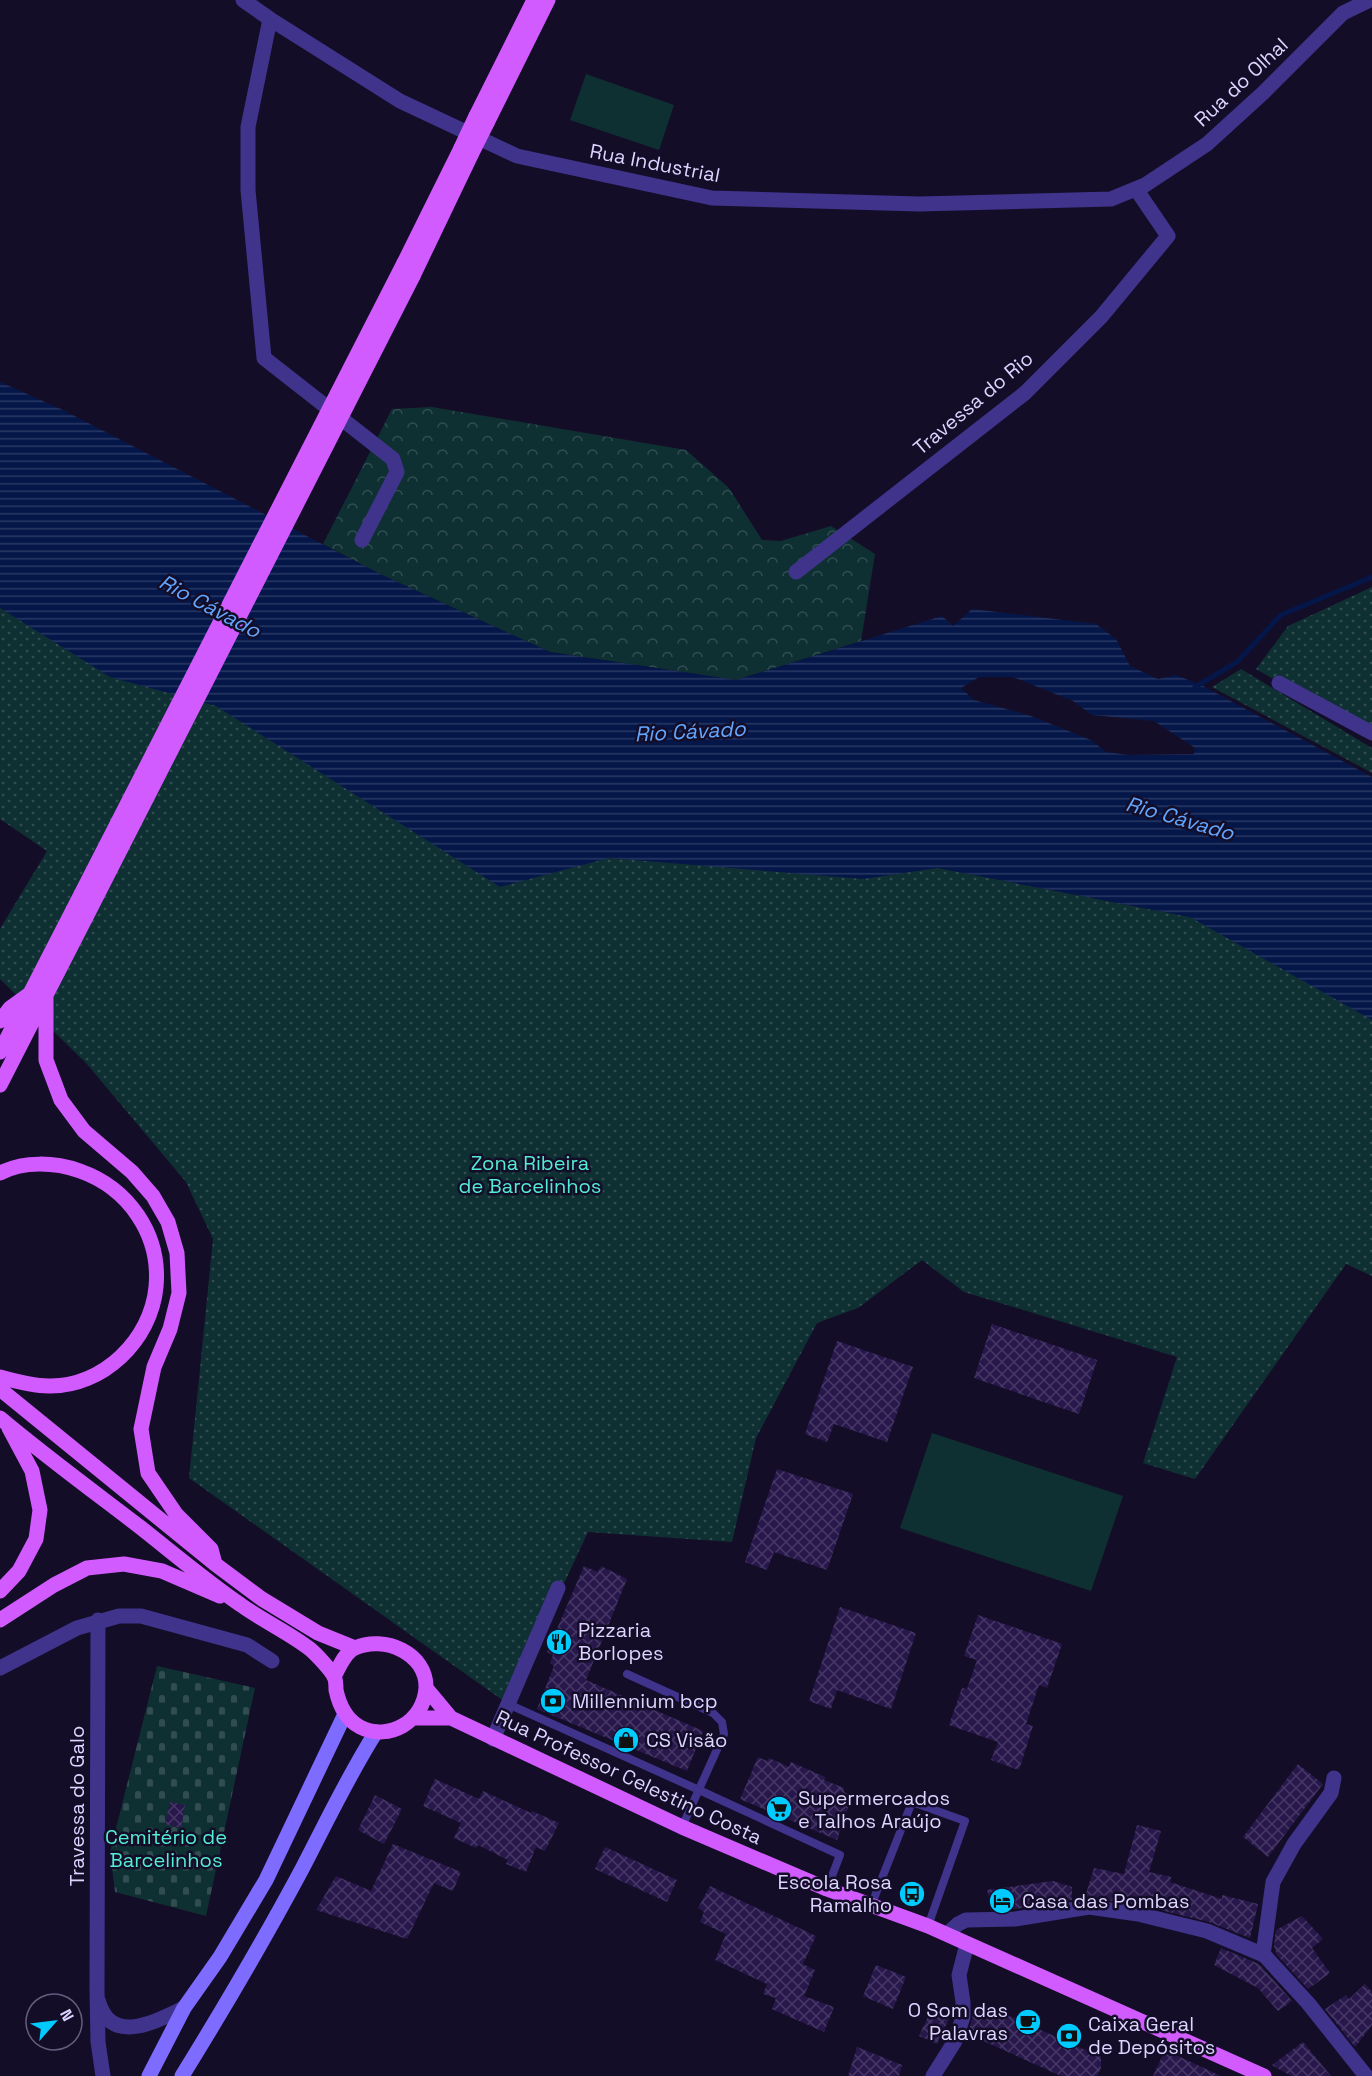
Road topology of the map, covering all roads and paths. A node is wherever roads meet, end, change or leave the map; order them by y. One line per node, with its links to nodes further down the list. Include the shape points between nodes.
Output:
1 (243, 0): 5 (street, Rua Industrial)
2 (534, 0): 6 (main road)
3 (548, 0): 6 (main road)
4 (1370, 0): 8 (street, Rua do Olhal, via 1343,13 1207,144)
5 (270, 20): 8 (street, Rua Industrial, via 400,101 517,156 712,198 919,204 1111,199); 9 (street, via 248,127 248,190 264,358 393,459 397,472)
6 (482, 120): 7 (main road, bridge)
7 (466, 152): 13 (main road, bridge, via 404,263); 13 (main road, bridge, via 413,276)
8 (1136, 189): 10 (street, Travessa do Rio, via 1168,236 1101,317 1025,393)
9 (362, 540)
10 (796, 572)
11 (1279, 683): 12 (street)
12 (1372, 733)
13 (79, 915): 14 (main road)
14 (39, 992): 15 (main road, via 10,1008); 16 (main road); 17 (main road); 22 (main road, via 46,1060 61,1100 84,1131 132,1172 153,1196 168,1222 177,1253 178,1293 170,1329 153,1367 141,1429 148,1473 176,1514 211,1549)
15 (0, 1022)
16 (0, 1052)
17 (0, 1084)
18 (0, 1173): 19 (main road, via 30,1165 62,1164 98,1177 126,1198 144,1226 155,1256 156,1287 151,1311 139,1334 123,1357 102,1372 79,1382 49,1386)
19 (0, 1377)
20 (0, 1389): 22 (main road)
21 (3, 1420): 24 (main road, via 32,1471 40,1510 36,1539 18,1571); 25 (main road)
22 (215, 1564): 28 (main road, via 283,1613)
23 (558, 1588): 34 (street)
24 (0, 1591)
25 (240, 1605): 26 (main road, via 162,1571 124,1564 87,1568); 32 (main road, via 311,1650)
26 (0, 1620)
27 (98, 1620): 29 (street, via 141,1616 247,1645); 30 (street); 49 (street, Travessa do Galo)
28 (354, 1648): 32 (main road); 33 (main road, via 381,1644 408,1653 418,1664)
29 (272, 1661)
30 (0, 1668)
31 (627, 1674): 41 (lane, via 705,1708 722,1722 724,1734)
32 (334, 1677): 35 (main road)
33 (426, 1688): 36 (main road); 37 (main road, Rua Professor Celestino Costa)
34 (507, 1704): 39 (street); 41 (lane, Rua Professor Celestino Costa)
35 (345, 1714): 38 (main road, via 359,1726); 50 (main road, via 266,1880)
36 (414, 1718): 37 (main road); 38 (main road, via 401,1727)
37 (451, 1718): 39 (main road, Rua Professor Celestino Costa)
38 (376, 1732): 53 (main road, via 252,1959)
39 (493, 1738): 42 (main road, Rua Professor Celestino Costa)
40 (1334, 1778): 48 (street, via 1331,1793 1294,1844 1274,1882)
41 (699, 1790): 42 (lane); 43 (lane, Rua Professor Celestino Costa, via 840,1855)
42 (682, 1827): 43 (main road, Rua Professor Celestino Costa)
43 (827, 1889): 44 (main road, Rua Professor Celestino Costa)
44 (871, 1906): 45 (main road, Rua Professor Celestino Costa); 45 (lane, via 912,1802 965,1821)
45 (928, 1926): 46 (main road, Rua Professor Celestino Costa)
46 (947, 1934): 47 (main road, Rua Professor Celestino Costa); 48 (street, via 966,1920 1015,1919 1089,1908 1138,1914 1207,1931)
47 (968, 1944): 54 (street, via 959,1975 963,2017 955,2040); 55 (main road, Rua Professor Celestino Costa)
48 (1263, 1955): 56 (street, via 1308,2003)
49 (97, 1991): 50 (street, Travessa do Galo, via 107,2017 128,2028 152,2023); 51 (street, Travessa do Galo)
50 (184, 2008): 52 (main road)
51 (103, 2076)
52 (149, 2076)
53 (182, 2076)
54 (933, 2076)
55 (1264, 2076)
56 (1366, 2076)

